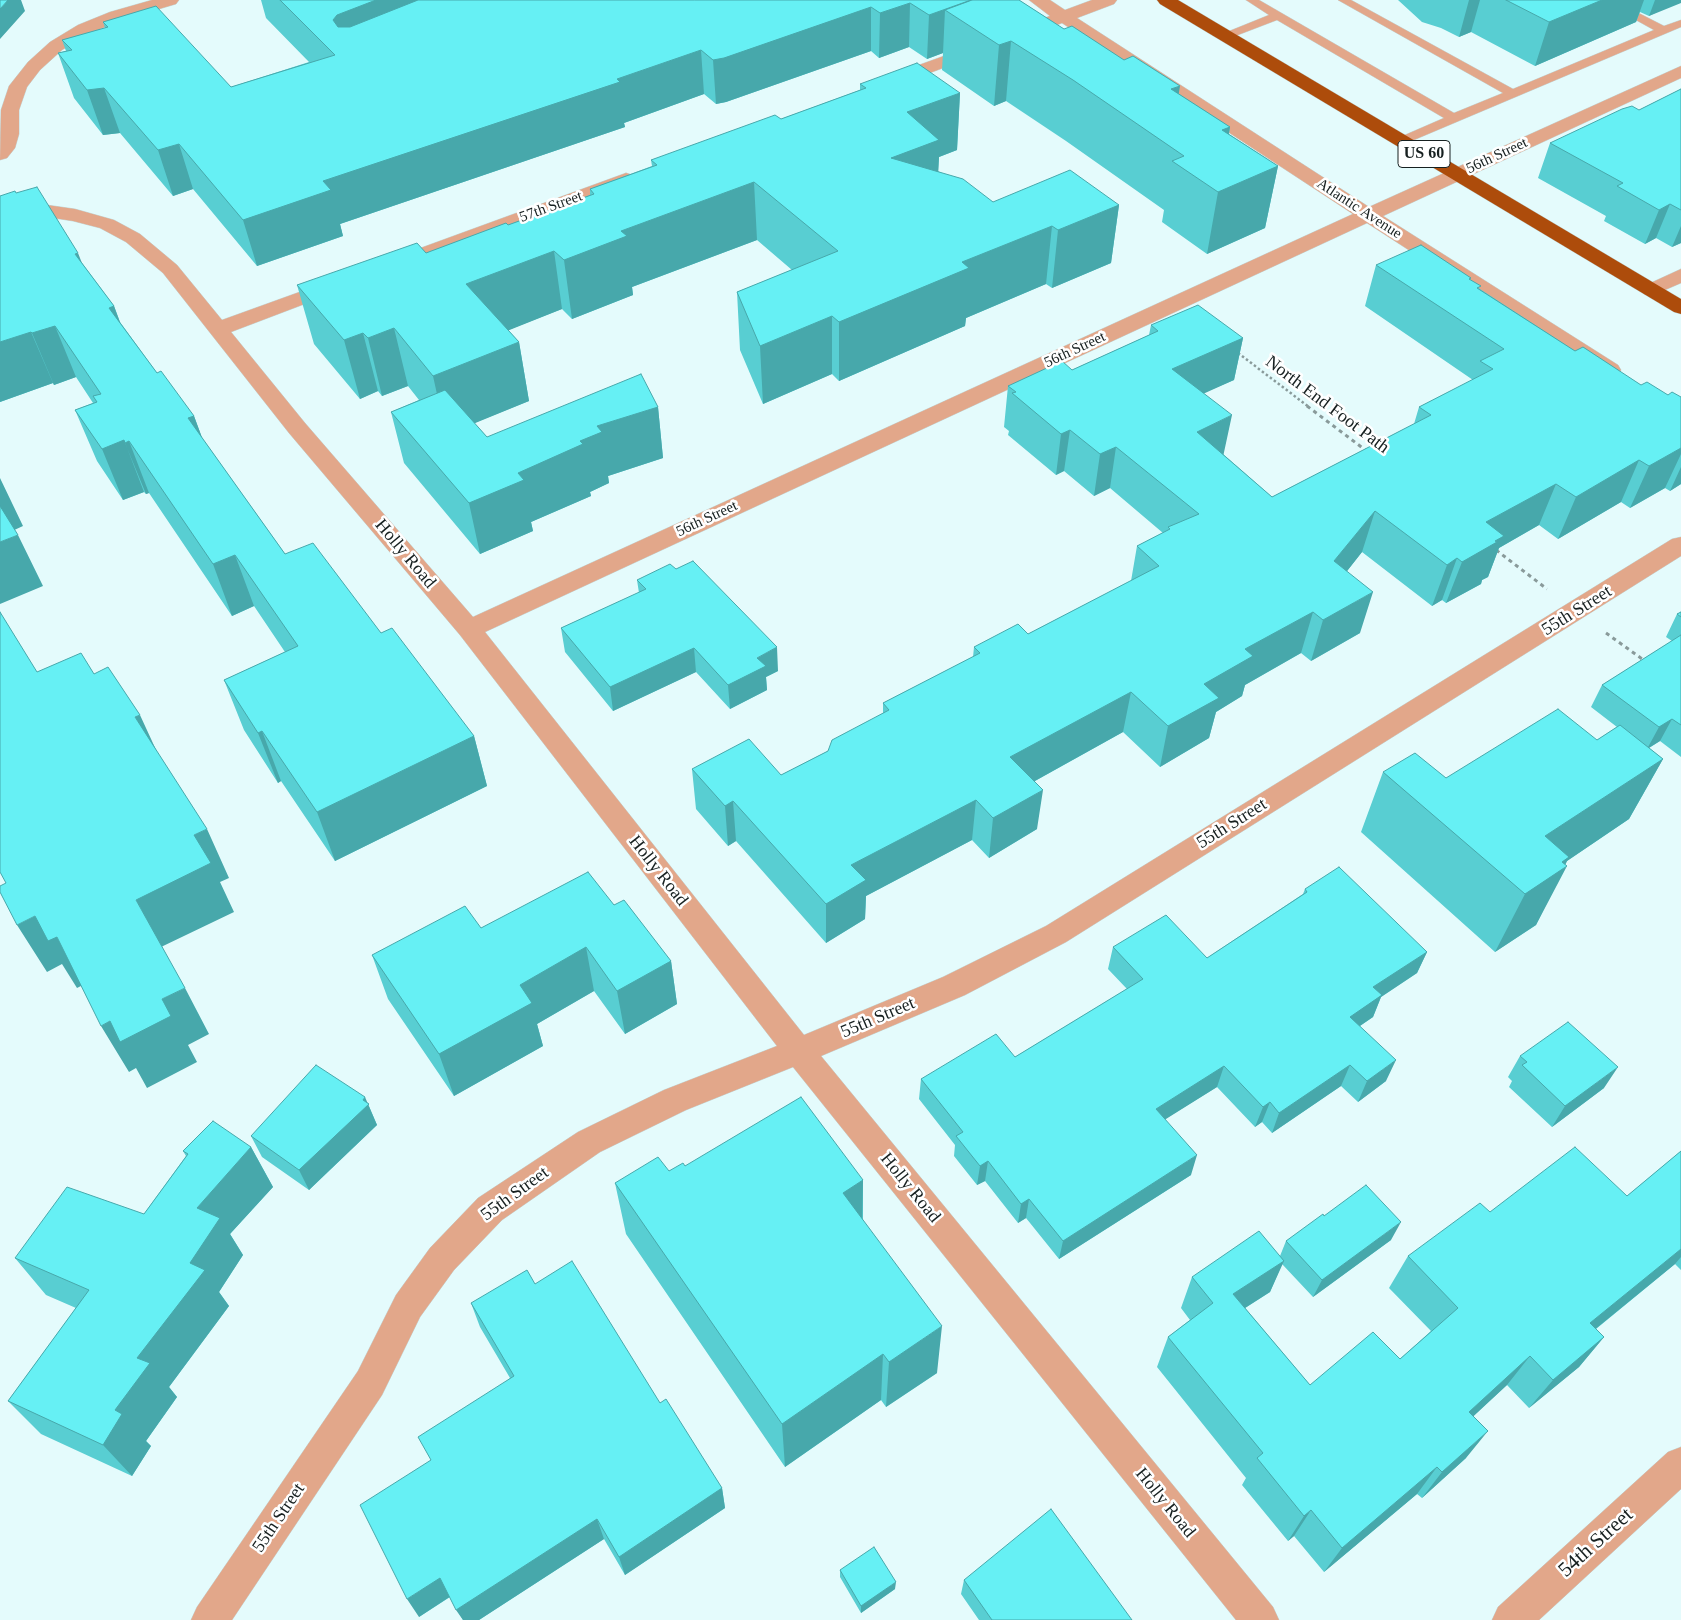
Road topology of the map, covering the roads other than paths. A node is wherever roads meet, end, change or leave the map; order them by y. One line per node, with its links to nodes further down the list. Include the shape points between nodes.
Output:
1 (170, 0): 18 (street, via 116,16 84,29 56,46 18,86 10,110 10,134)
2 (1038, 0): 8 (street, Atlantic Avenue)
3 (1108, 0): 8 (street)
4 (1166, 0): 12 (highway, US 60)
5 (1251, 0): 9 (lane)
6 (1343, 0): 15 (lane)
7 (1605, 0): 11 (lane)
8 (1064, 16): 14 (street); 22 (street, Atlantic Avenue)
9 (1278, 16): 12 (lane); 16 (lane)
10 (1681, 22): 11 (lane)
11 (1663, 30): 15 (lane)
12 (1226, 36): 17 (highway, US 60)
13 (1681, 71): 20 (street, 56th Street)
14 (875, 87)
15 (1512, 94): 16 (lane)
16 (1454, 118): 17 (lane)
17 (1402, 141): 20 (highway, US 60)
18 (0, 154)
19 (644, 172): 23 (street, 57th Street)
20 (1458, 174): 22 (street, 56th Street); 26 (highway, US 60)
21 (0, 214): 28 (street, Holly Road, via 47,211 75,215 116,228 133,238 170,270)
22 (1368, 214): 29 (street, Atlantic Avenue); 31 (street, 56th Street)
23 (376, 271)
24 (1681, 275): 26 (street)
25 (357, 278): 28 (street)
26 (1651, 290): 27 (highway, US 60)
27 (1681, 308)
28 (219, 329): 31 (street, Holly Road, via 297,428)
29 (1623, 378)
30 (1681, 545): 32 (street, 55th Street, via 1056,934 954,986)
31 (469, 629): 32 (street, Holly Road)
32 (799, 1051): 34 (street, 55th Street, via 675,1100 589,1142 490,1209 442,1259 408,1306 370,1383); 35 (street, Holly Road)
33 (1681, 1465): 36 (street, 54th Street)
34 (210, 1620)
35 (1260, 1620)
36 (1511, 1620)

